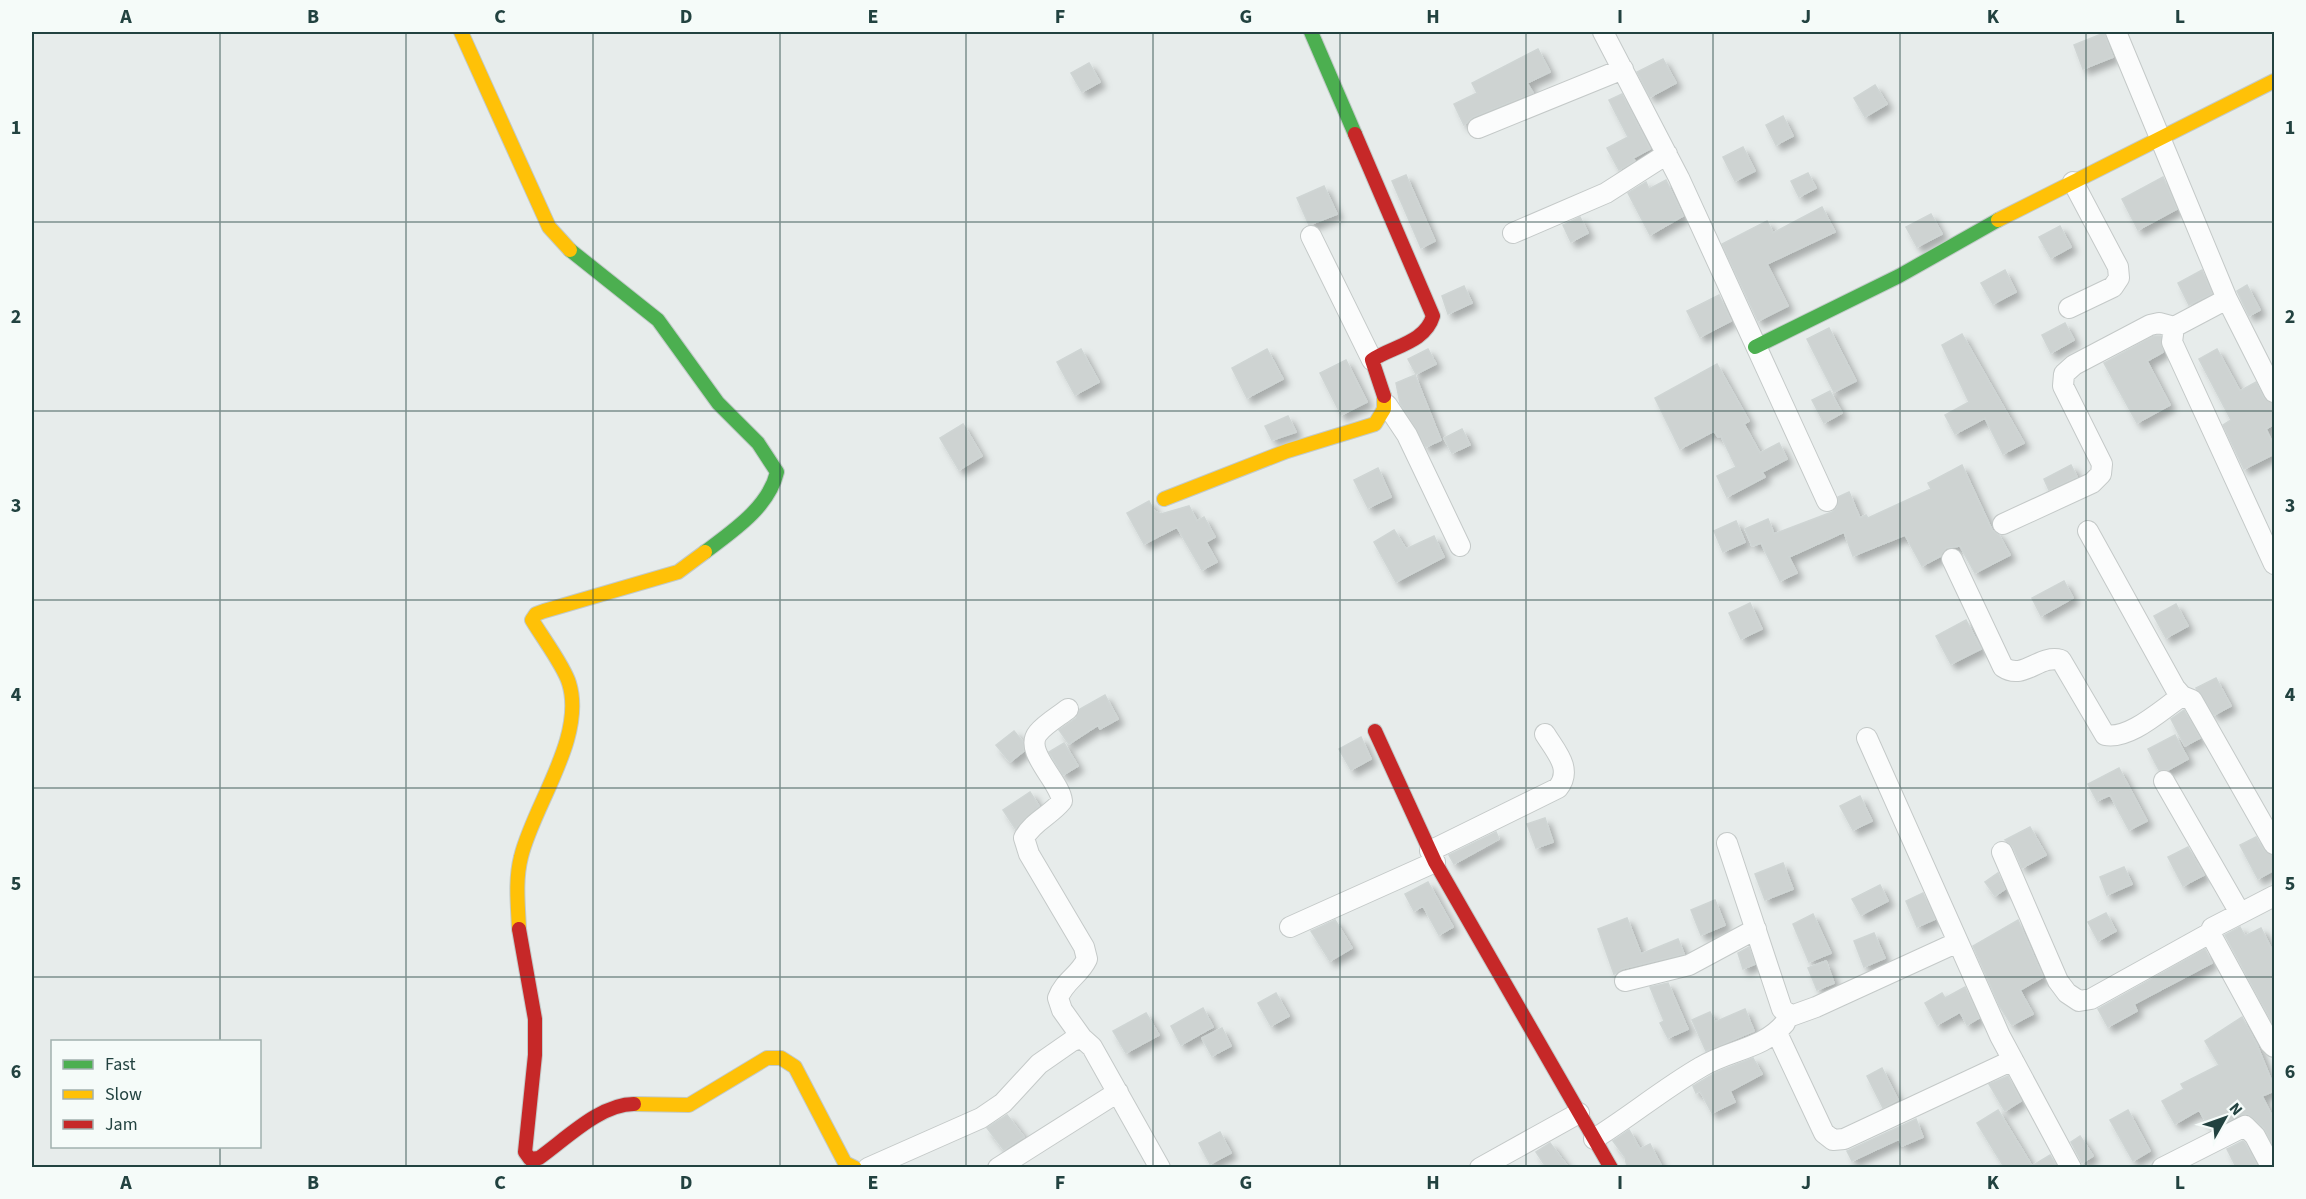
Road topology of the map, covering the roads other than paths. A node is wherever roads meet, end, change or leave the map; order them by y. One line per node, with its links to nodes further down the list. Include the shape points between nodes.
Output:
1 (461, 32): 53 (street, via 549,227 583,265 659,322 719,405 764,449 777,472 773,489 738,527 678,572 544,611 532,620 570,683 571,710 566,744 521,856 517,889 519,929 536,1019 525,1152 530,1159 539,1158 621,1104 689,1105 767,1058 781,1058 795,1068 845,1163)
2 (1311, 32): 17 (street, via 1433,316 1426,333)
3 (1603, 32): 5 (street)
4 (2116, 32): 8 (street)
5 (1623, 69): 7 (street); 9 (street)
6 (2274, 81): 8 (street)
7 (1478, 128)
8 (2160, 138): 10 (street); 13 (street)
9 (1667, 154): 11 (street, via 1606,193); 16 (street)
10 (2073, 182): 14 (street, via 2118,267 2120,278 2113,287); 16 (street, via 1899,276)
11 (1513, 233)
12 (1311, 236): 17 (street)
13 (2227, 299): 15 (street); 18 (street)
14 (2069, 308)
15 (2174, 327): 22 (street, via 2150,325 2064,374 2063,386 2102,464 2101,474 2092,483); 26 (street, via 2172,342)
16 (1755, 347): 21 (street)
17 (1372, 360): 19 (street)
18 (2272, 383)
19 (1387, 405): 20 (street, via 1384,416 1375,424 1287,451); 24 (street, via 1407,435)
20 (1164, 499)
21 (1827, 501)
22 (2003, 524)
23 (2088, 531): 27 (street)
24 (1460, 546)
25 (1952, 558): 27 (street, via 2003,667 2020,672 2048,660 2061,660 2105,735 2115,737 2131,730)
26 (2274, 564)
27 (2182, 696): 34 (street, via 2193,700)
28 (1068, 709): 46 (street, via 1037,734 1034,744 1038,757 1061,791 1062,801 1030,827 1024,838 1029,854 1084,947 1087,959 1083,969 1064,985 1058,998)
29 (1375, 731): 36 (street)
30 (1545, 734): 36 (street, via 1565,765 1565,780 1558,788)
31 (1867, 738): 42 (street)
32 (2164, 781): 38 (street)
33 (1727, 843): 40 (street)
34 (2274, 844)
35 (2002, 852): 41 (street, via 2058,981 2079,1001 2091,999)
36 (1432, 856): 39 (street); 50 (street)
37 (2274, 896): 38 (street)
38 (2240, 914): 41 (street, via 2211,928)
39 (1290, 927)
40 (1756, 929): 43 (street, via 1689,965); 44 (street, via 1782,1009)
41 (2210, 933): 47 (street)
42 (1958, 942): 44 (street); 48 (street)
43 (1625, 981)
44 (1791, 1016): 45 (street)
45 (1777, 1033): 48 (street, via 1824,1133 1833,1140 1844,1139); 51 (street, via 1704,1065)
46 (1082, 1038): 49 (street, via 1092,1047); 52 (street, via 1039,1064 1002,1103 981,1118)
47 (2274, 1047)
48 (2013, 1060): 59 (street)
49 (1118, 1092): 55 (street); 56 (street)
50 (1579, 1113): 51 (street); 57 (street)
51 (1594, 1139): 58 (street)
52 (902, 1162): 54 (street)
53 (855, 1167)
54 (868, 1167)
55 (998, 1167)
56 (1161, 1167)
57 (1480, 1167)
58 (1611, 1167)
59 (2072, 1167)
60 (2162, 1167): 61 (street, via 2245,1126)
61 (2272, 1167)

